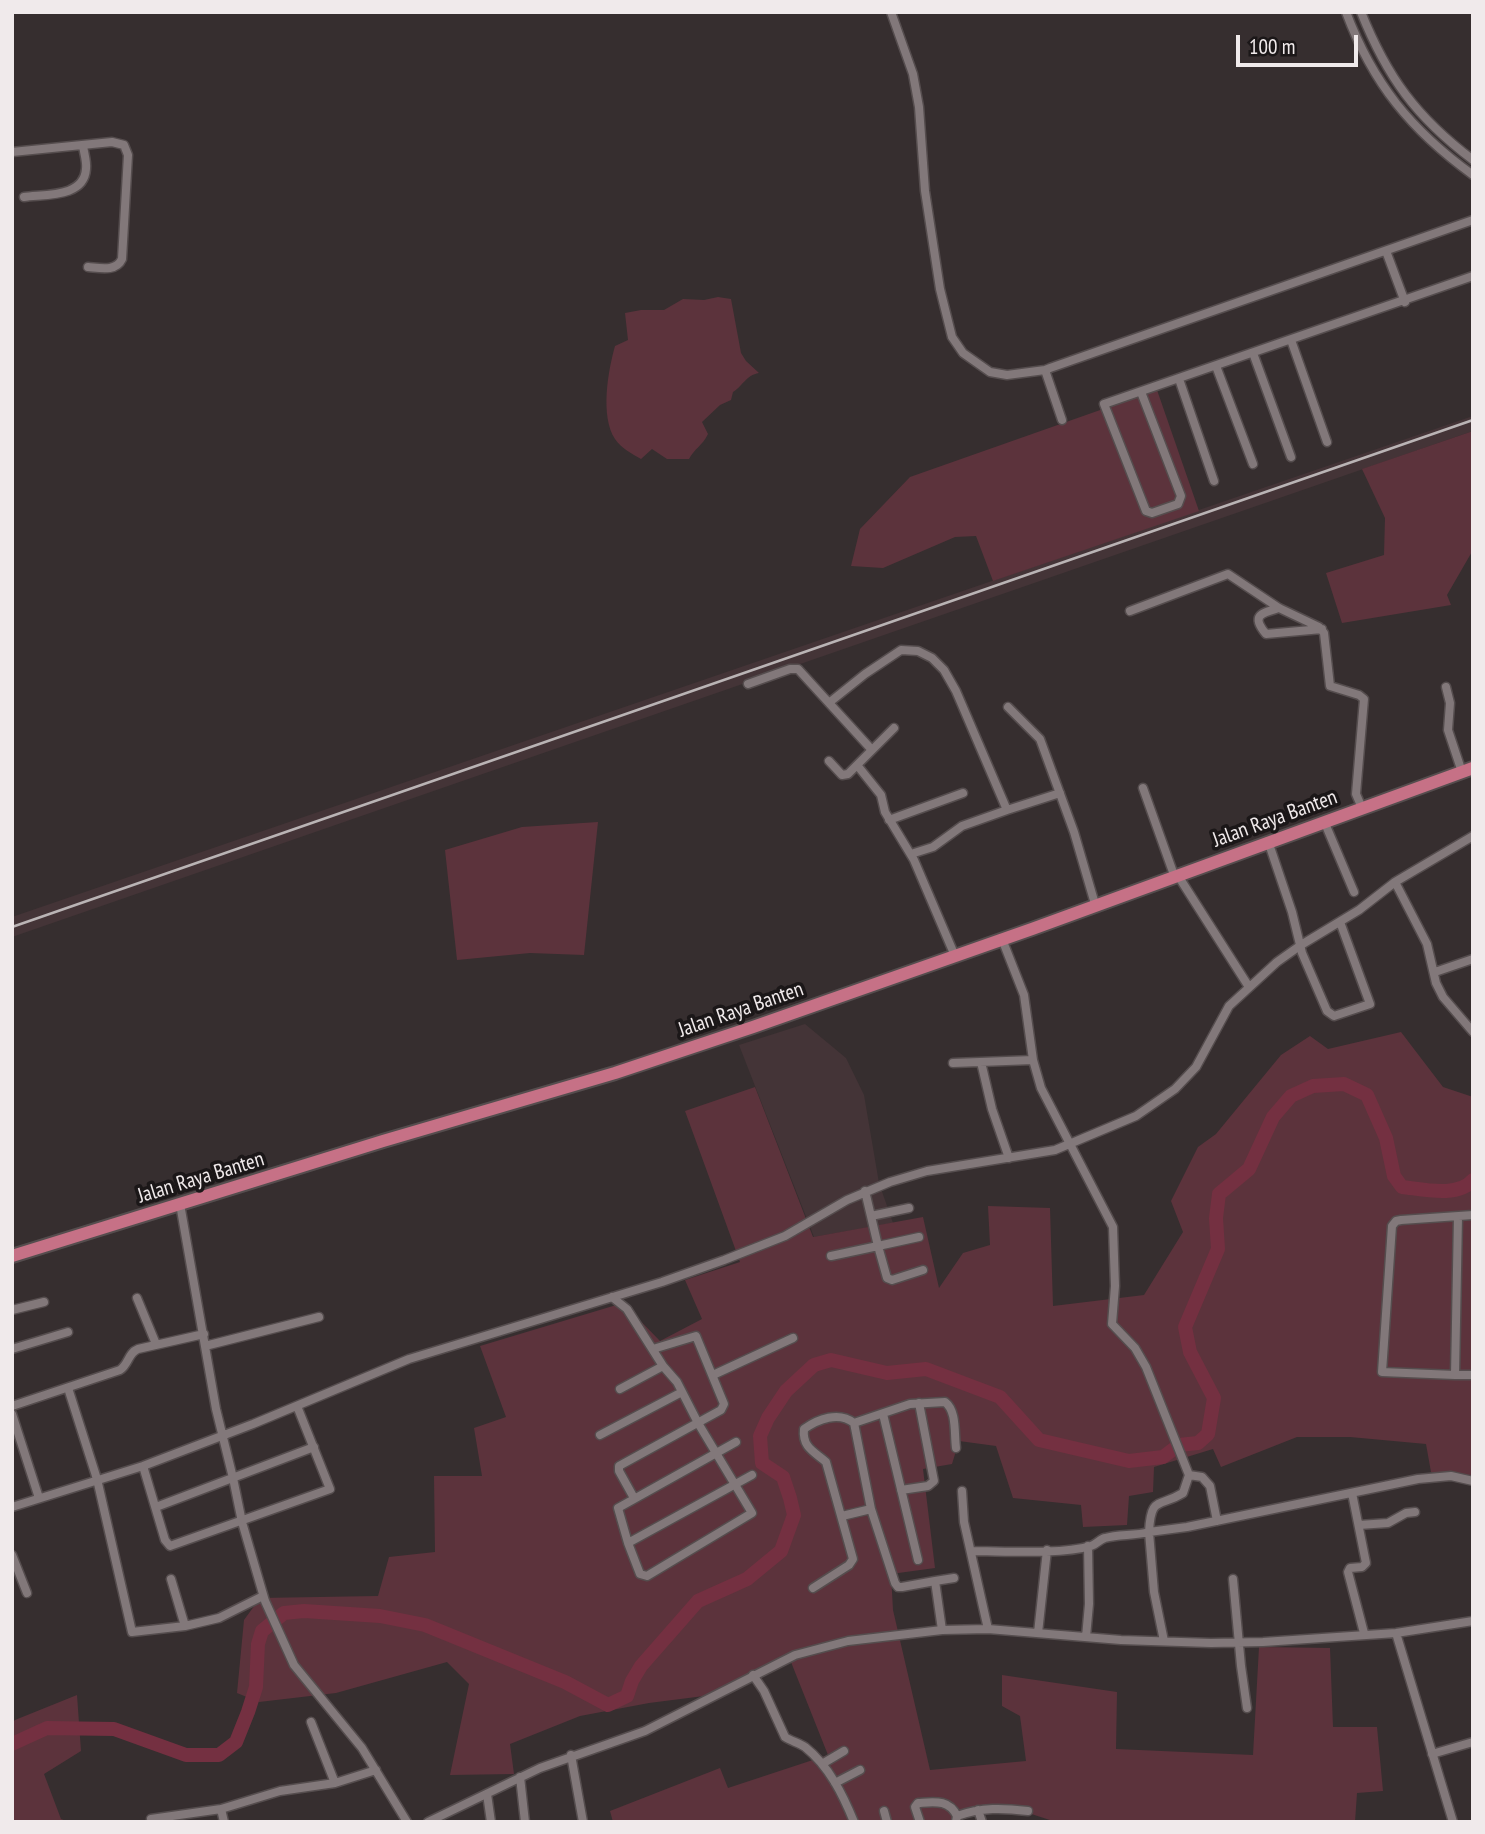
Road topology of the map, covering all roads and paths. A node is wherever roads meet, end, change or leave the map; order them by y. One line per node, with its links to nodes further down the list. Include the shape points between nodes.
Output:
1 (891, 12): 17 (street, via 913,74 936,264 955,342 990,372 1007,375)
2 (1346, 12): 7 (street, via 1377,79 1400,110 1438,149)
3 (1360, 12): 6 (street, via 1400,89 1426,120)
4 (83, 146): 5 (street); 8 (street, via 86,169 77,187); 11 (street, via 119,143 128,155 120,265)
5 (12, 152)
6 (1473, 160)
7 (1473, 175)
8 (24, 197)
9 (1473, 220): 10 (street)
10 (1387, 251): 13 (street); 17 (street)
11 (88, 267)
12 (1473, 276): 13 (street)
13 (1405, 302): 14 (street)
14 (1291, 340): 15 (street); 21 (street)
15 (1253, 354): 16 (street); 22 (street)
16 (1216, 366): 18 (street); 23 (street)
17 (1045, 370): 20 (street)
18 (1179, 379): 19 (street); 24 (street)
19 (1141, 392): 19 (street, via 1104,404 1146,511 1152,513 1178,504 1181,496)
20 (1062, 420)
21 (1327, 442)
22 (1291, 457)
23 (1253, 464)
24 (1214, 481)
25 (1279, 608): 26 (street, via 1228,574); 27 (street); 27 (street, via 1259,617 1266,634)
26 (1129, 611)
27 (1322, 629): 40 (street, via 1330,686 1364,699 1356,794)
28 (748, 684): 30 (street, via 798,669)
29 (1446, 687): 36 (street, via 1448,730)
30 (830, 702): 33 (street); 41 (street, via 905,649 932,658 956,691)
31 (1008, 707): 39 (street, via 1041,739)
32 (894, 728): 33 (street)
33 (872, 750): 35 (street)
34 (829, 761): 35 (street, via 842,775)
35 (857, 765): 42 (street, via 881,795)
36 (1467, 770): 40 (main road, Jalan Raya Banten)
37 (1143, 788): 47 (street)
38 (963, 793): 42 (street)
39 (1060, 793): 41 (street); 50 (street)
40 (1362, 808): 43 (main road, Jalan Raya Banten)
41 (1007, 810): 46 (street, via 962,826 928,849)
42 (889, 820): 46 (street)
43 (1324, 821): 45 (main road, Jalan Raya Banten); 49 (street)
44 (1473, 836): 48 (street)
45 (1268, 841): 47 (main road, Jalan Raya Banten); 53 (street)
46 (911, 854): 54 (street)
47 (1176, 874): 50 (main road, Jalan Raya Banten); 57 (street)
48 (1395, 882): 51 (street); 56 (street, via 1427,944)
49 (1354, 892)
50 (1095, 904): 52 (main road, Jalan Raya Banten)
51 (1340, 922): 53 (street); 53 (street, via 1369,1000 1367,1006 1332,1016)
52 (1002, 939): 54 (main road, Jalan Raya Banten); 59 (street, via 1024,995)
53 (1301, 944): 57 (street)
54 (955, 956): 65 (main road, Jalan Raya Banten, via 615,1073)
55 (1473, 959): 56 (street)
56 (1435, 972): 58 (street, via 1443,997)
57 (1249, 987): 62 (street, via 1229,1006 1196,1067 1175,1089 1136,1116)
58 (1473, 1032)
59 (1032, 1060): 60 (street); 62 (street)
60 (981, 1062): 61 (street); 63 (street)
61 (953, 1063)
62 (1071, 1143): 63 (street); 108 (street, via 1113,1227 1112,1324 1135,1348 1150,1376)
63 (1009, 1158): 64 (street, via 927,1171)
64 (864, 1191): 68 (street); 75 (street, via 785,1236)
65 (180, 1204): 72 (main road, Jalan Raya Banten); 81 (street)
66 (909, 1208): 68 (street)
67 (1473, 1215): 69 (street)
68 (871, 1216): 71 (street)
69 (1458, 1217): 88 (street); 88 (street, via 1401,1220 1392,1226 1381,1368 1385,1374)
70 (919, 1237): 71 (street)
71 (878, 1246): 73 (street); 74 (street, via 887,1278)
72 (12, 1256)
73 (831, 1256)
74 (923, 1270)
75 (612, 1297): 86 (street, via 627,1309); 96 (street, via 409,1359)
76 (137, 1298): 83 (street)
77 (44, 1302): 78 (street)
78 (12, 1310)
79 (319, 1317): 84 (street)
80 (68, 1332): 85 (street)
81 (204, 1334): 83 (street); 84 (street)
82 (793, 1338): 89 (street)
83 (156, 1344): 91 (street, via 132,1351 120,1370)
84 (205, 1346): 101 (street)
85 (12, 1349)
86 (653, 1349): 87 (street); 89 (street, via 696,1336)
87 (663, 1366): 92 (street); 93 (street)
88 (1455, 1374): 90 (street)
89 (713, 1375): 99 (street, via 724,1407)
90 (1473, 1375)
91 (68, 1388): 95 (street); 111 (street)
92 (620, 1389)
93 (682, 1392): 99 (street); 102 (street)
94 (919, 1403): 98 (street); 105 (street, via 948,1403); 114 (street, via 934,1480 928,1486)
95 (12, 1406)
96 (297, 1406): 101 (street); 104 (street)
97 (12, 1413): 117 (street)
98 (883, 1414): 100 (street); 114 (street)
99 (698, 1423): 106 (street); 118 (street, via 619,1466)
100 (853, 1423): 121 (street); 123 (street, via 826,1418 806,1426 803,1432 811,1453 826,1462)
101 (222, 1435): 107 (street); 110 (street)
102 (600, 1435)
103 (736, 1441): 106 (street)
104 (314, 1447): 110 (street); 125 (street, via 330,1489)
105 (956, 1448)
106 (716, 1453): 113 (street); 118 (street)
107 (143, 1466): 111 (street); 120 (street)
108 (1188, 1473): 124 (street, via 1202,1477 1210,1486); 127 (street, via 1183,1493 1156,1504)
109 (752, 1475): 113 (street)
110 (233, 1478): 120 (street); 125 (street)
111 (97, 1479): 117 (street); 142 (street, via 131,1630)
112 (1473, 1481): 116 (street, via 1433,1476)
113 (733, 1484): 128 (street); 128 (street, via 751,1515 650,1574 640,1574)
114 (901, 1490): 133 (street)
115 (962, 1491): 131 (street)
116 (1352, 1493): 124 (street); 126 (street)
117 (39, 1498): 119 (street)
118 (634, 1498): 128 (street, via 617,1510)
119 (12, 1507)
120 (156, 1507): 125 (street, via 170,1546)
121 (871, 1509): 123 (street); 137 (street, via 897,1586)
122 (1415, 1512): 126 (street, via 1388,1523)
123 (842, 1516): 138 (street, via 852,1563)
124 (1217, 1521): 127 (street)
125 (242, 1522): 140 (street)
126 (1359, 1525): 146 (street, via 1366,1563 1348,1572)
127 (1149, 1532): 129 (street, via 1105,1538); 149 (street)
128 (628, 1543)
129 (1088, 1546): 130 (street); 148 (street)
130 (1047, 1550): 131 (street); 145 (street)
131 (971, 1551): 143 (street)
132 (12, 1555): 139 (street)
133 (918, 1560)
134 (954, 1578): 137 (street)
135 (171, 1579): 142 (street)
136 (1233, 1579): 150 (street)
137 (935, 1581): 144 (street)
138 (813, 1588)
139 (27, 1593)
140 (264, 1598): 142 (street, via 219,1618); 159 (street, via 294,1665)
141 (1473, 1621): 147 (street)
142 (185, 1626)
143 (988, 1629): 144 (street); 145 (street)
144 (942, 1630): 151 (street, via 848,1641 795,1655)
145 (1038, 1633): 148 (street)
146 (1364, 1633): 147 (street); 150 (street)
147 (1396, 1633): 156 (street)
148 (1086, 1637): 149 (street)
149 (1164, 1641): 150 (street)
150 (1238, 1642): 152 (street)
151 (753, 1675): 157 (street, via 645,1731); 158 (street, via 785,1737)
152 (1247, 1708)
153 (311, 1723): 162 (street)
154 (1473, 1742): 156 (street)
155 (844, 1751): 158 (street)
156 (1432, 1754): 182 (street)
157 (572, 1755): 161 (street); 177 (street)
158 (822, 1764): 163 (street)
159 (376, 1770): 162 (street); 173 (street)
160 (860, 1770): 163 (street)
161 (520, 1777): 164 (street); 176 (street)
162 (335, 1783): 165 (street, via 280,1791)
163 (835, 1783): 178 (street)
164 (487, 1794): 174 (street); 175 (street)
165 (221, 1809): 169 (street); 172 (street)
166 (978, 1810): 168 (street); 171 (street); 181 (street)
167 (884, 1811): 179 (street)
168 (1028, 1811)
169 (185, 1818): 170 (street)
170 (151, 1819)
171 (957, 1819): 180 (street, via 945,1803 918,1803)
172 (224, 1822)
173 (407, 1822)
174 (428, 1822)
175 (491, 1822)
176 (525, 1822)
177 (583, 1822)
178 (854, 1822)
179 (887, 1822)
180 (920, 1822)
181 (982, 1822)
182 (1453, 1822)

